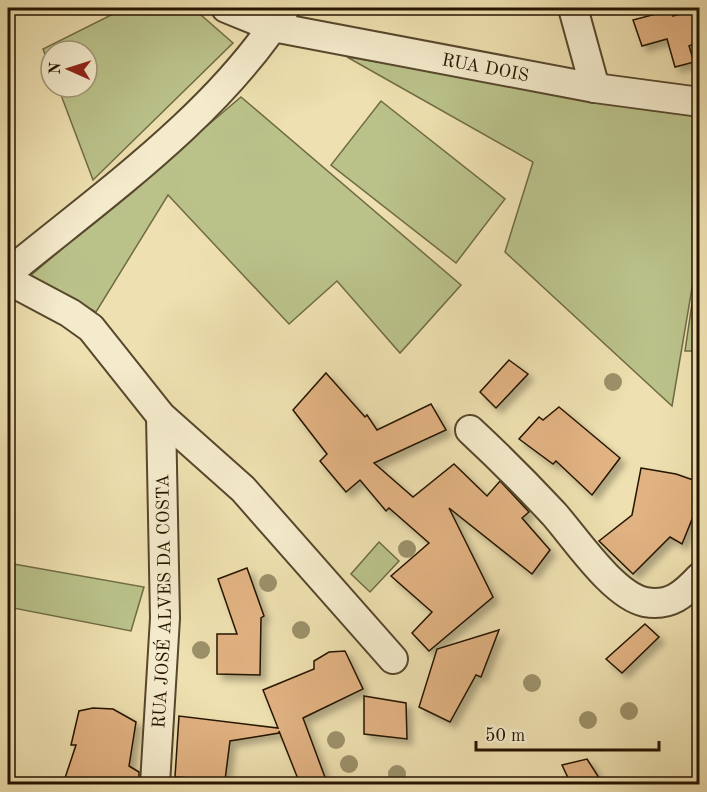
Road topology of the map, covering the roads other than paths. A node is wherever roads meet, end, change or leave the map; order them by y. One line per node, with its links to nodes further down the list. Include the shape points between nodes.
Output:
1 (226, 8): 3 (street, RUA DOIS)
2 (573, 8): 4 (street)
3 (279, 17): 4 (street, RUA DOIS); 6 (street, via 234,75 163,146)
4 (595, 88): 5 (street, RUA DOIS)
5 (699, 102)
6 (8, 273)
7 (8, 280): 8 (street, via 91,328)
8 (161, 416): 11 (street, via 243,489); 12 (street, RUA JOSÉ ALVES DA COSTA, via 165,618)
9 (470, 430): 10 (street, via 630,596 644,602 669,602 681,596)
10 (699, 577)
11 (393, 659)
12 (155, 784)

